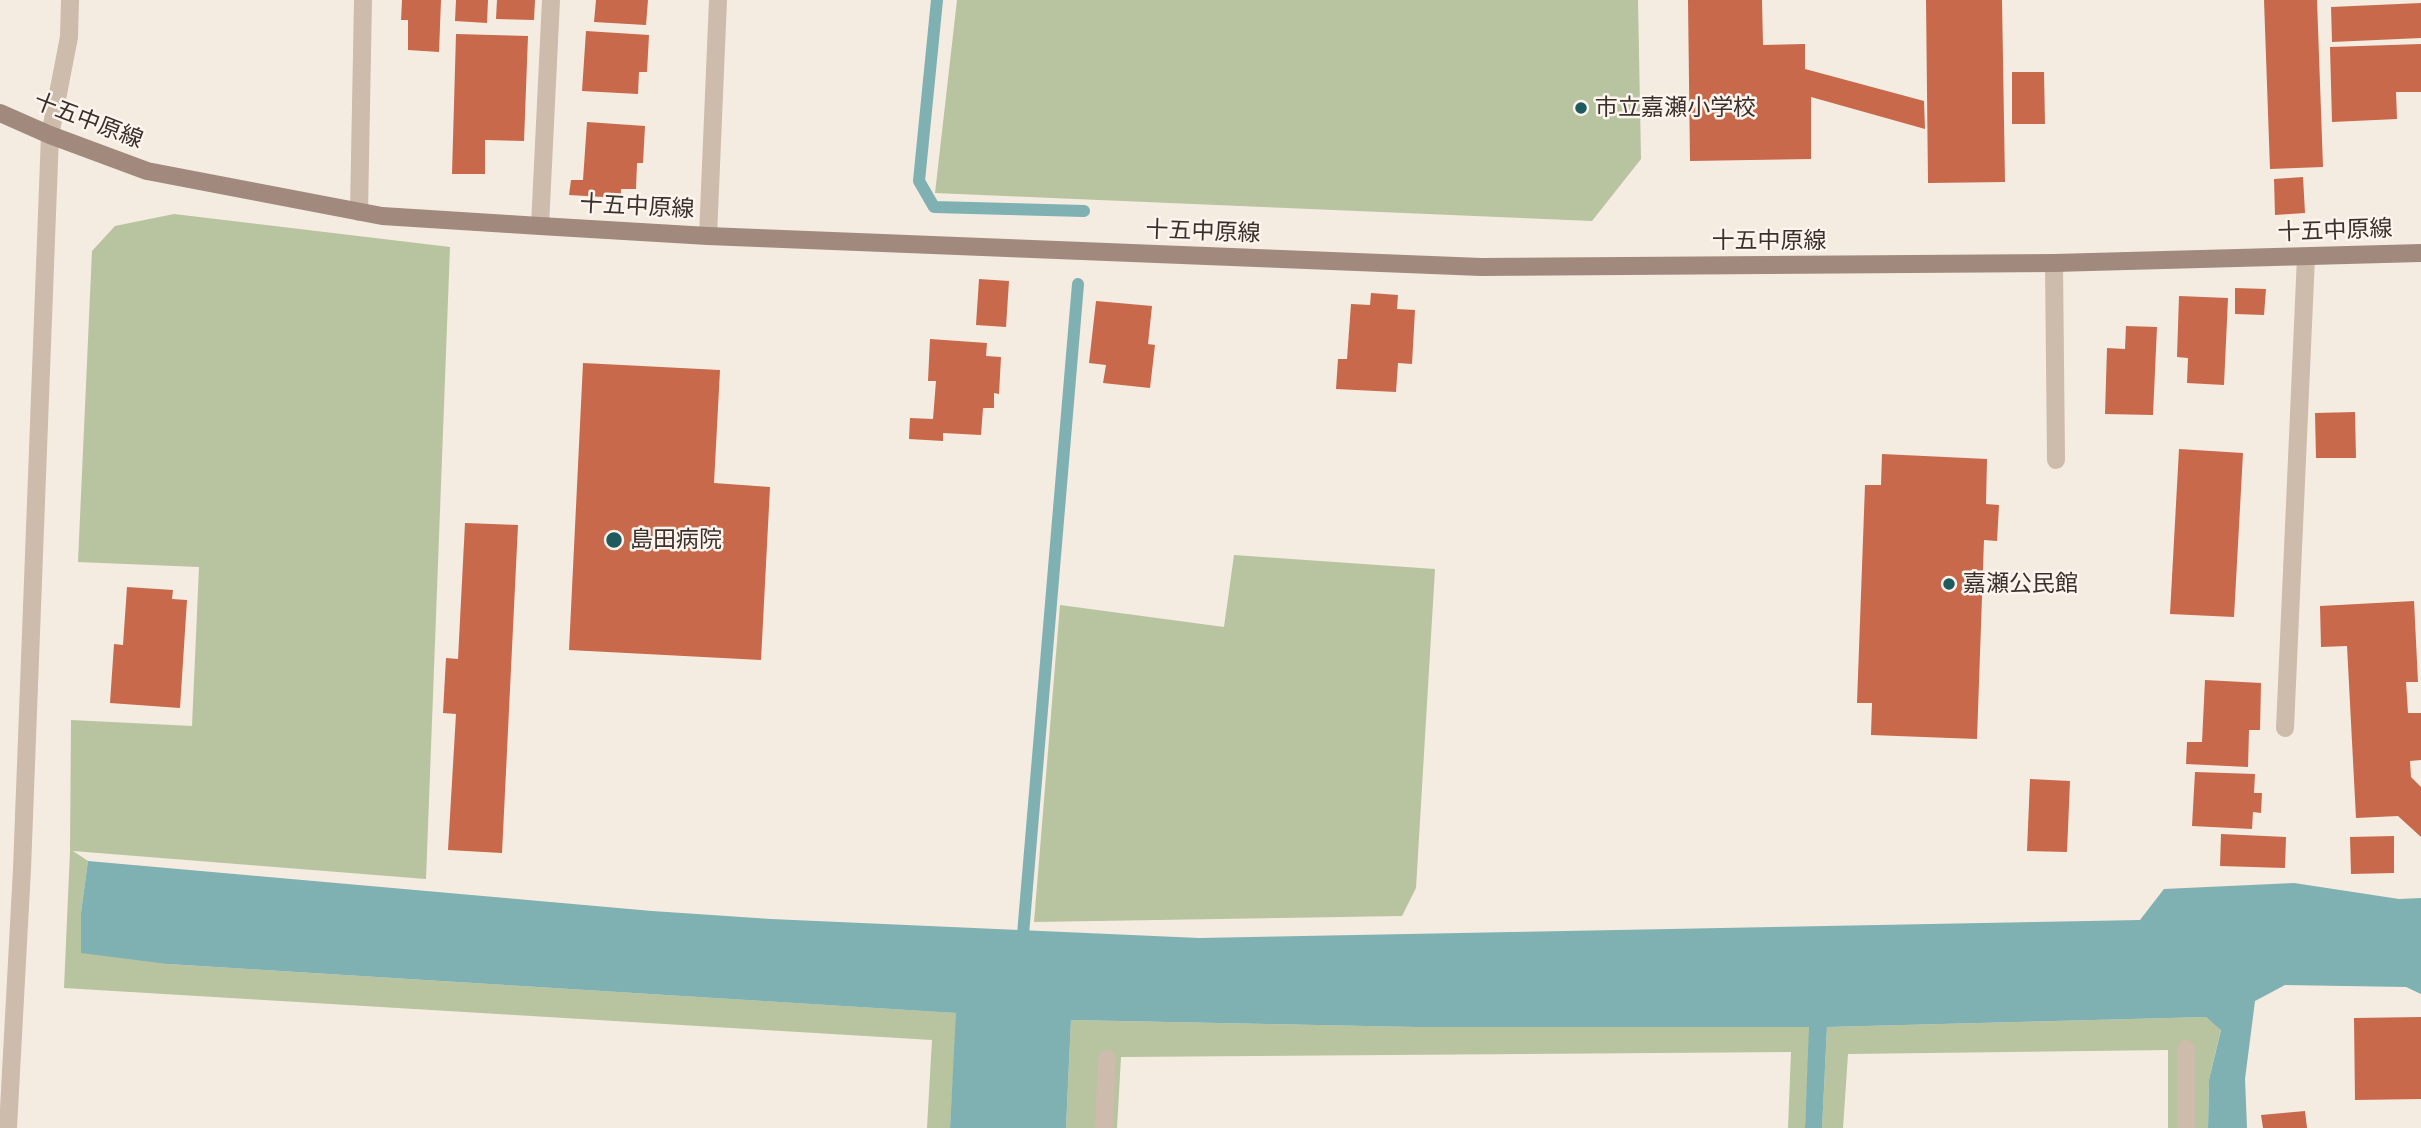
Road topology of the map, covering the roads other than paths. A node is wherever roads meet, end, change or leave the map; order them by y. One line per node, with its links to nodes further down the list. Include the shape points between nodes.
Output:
1 (70, 0): 6 (street, via 69,37)
2 (363, 0): 7 (street)
3 (551, 0): 8 (street)
4 (718, 0): 9 (street)
5 (0, 113): 6 (main road, 十五中原線)
6 (50, 135): 7 (main road, 十五中原線, via 147,171); 18 (street)
7 (359, 212): 8 (main road, 十五中原線)
8 (540, 226): 9 (main road, 十五中原線)
9 (708, 236): 13 (main road, 十五中原線, via 1481,267)
10 (2421, 253): 11 (main road, 十五中原線); 12 (street)
11 (2306, 257): 13 (main road, 十五中原線); 15 (street)
12 (2421, 260)
13 (2054, 263): 14 (street)
14 (2056, 460)
15 (2285, 728)
16 (2186, 1049): 20 (street)
17 (1107, 1059): 19 (street)
18 (8, 1128)
19 (1104, 1128)
20 (2186, 1128)

